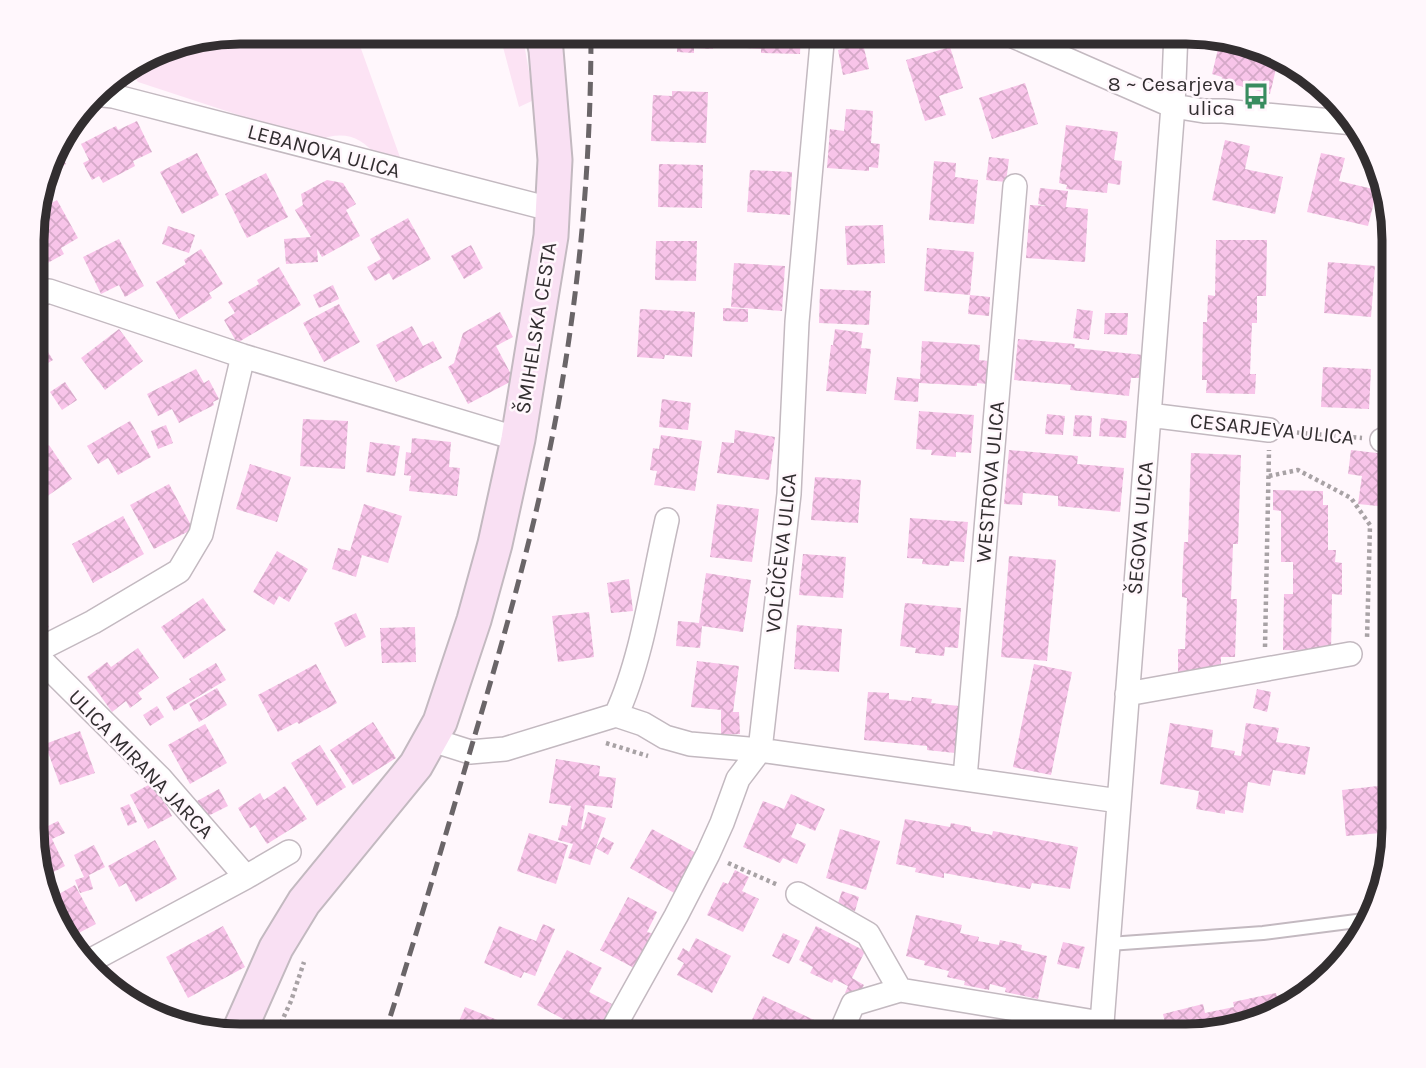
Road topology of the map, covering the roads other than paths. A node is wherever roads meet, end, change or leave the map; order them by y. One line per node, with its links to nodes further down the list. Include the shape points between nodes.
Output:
1 (545, 44): 9 (street, ŠMIHELSKA CESTA, via 555,160)
2 (822, 44): 22 (street, VOLČIČEVA ULICA, via 797,322 789,494)
3 (1031, 44): 6 (street)
4 (1175, 44): 6 (street, ŠEGOVA ULICA)
5 (108, 95): 9 (street, LEBANOVA ULICA)
6 (1173, 106): 7 (street); 12 (street, ŠEGOVA ULICA)
7 (1343, 121)
8 (1015, 186): 23 (street, WESTROVA ULICA)
9 (554, 210): 14 (street, ŠMIHELSKA CESTA)
10 (44, 293): 11 (street, via 50,291)
11 (243, 356): 14 (street); 16 (street, ULICA MIRANA JARCA, via 201,534 179,571)
12 (1149, 415): 13 (street, CESARJEVA ULICA); 19 (street, ŠEGOVA ULICA)
13 (1269, 430)
14 (518, 439): 21 (street, ŠMIHELSKA CESTA, via 474,620 440,722)
15 (667, 520): 20 (street, via 637,653)
16 (44, 647)
17 (1350, 654): 19 (street)
18 (44, 664): 26 (street, ULICA MIRANA JARCA, via 161,779)
19 (1127, 694): 24 (street, ŠEGOVA ULICA)
20 (616, 715): 21 (street, via 505,749 470,752); 22 (street, via 690,744)
21 (429, 739): 32 (street, ŠMIHELSKA CESTA, via 416,765 304,902 276,948)
22 (760, 750): 23 (street); 33 (street, via 738,779 708,854)
23 (965, 778): 24 (street)
24 (1119, 801): 29 (street, ŠEGOVA ULICA)
25 (289, 852): 26 (street)
26 (246, 877): 30 (street)
27 (798, 894): 31 (street, via 868,934)
28 (1359, 921): 29 (lane)
29 (1109, 944): 36 (street, ŠEGOVA ULICA)
30 (94, 959)
31 (900, 990): 34 (street, ŠEGOVA ULICA, via 853,1004); 35 (street, ŠEGOVA ULICA)
32 (242, 1024)
33 (615, 1024)
34 (844, 1024)
35 (1071, 1024)
36 (1102, 1024)

